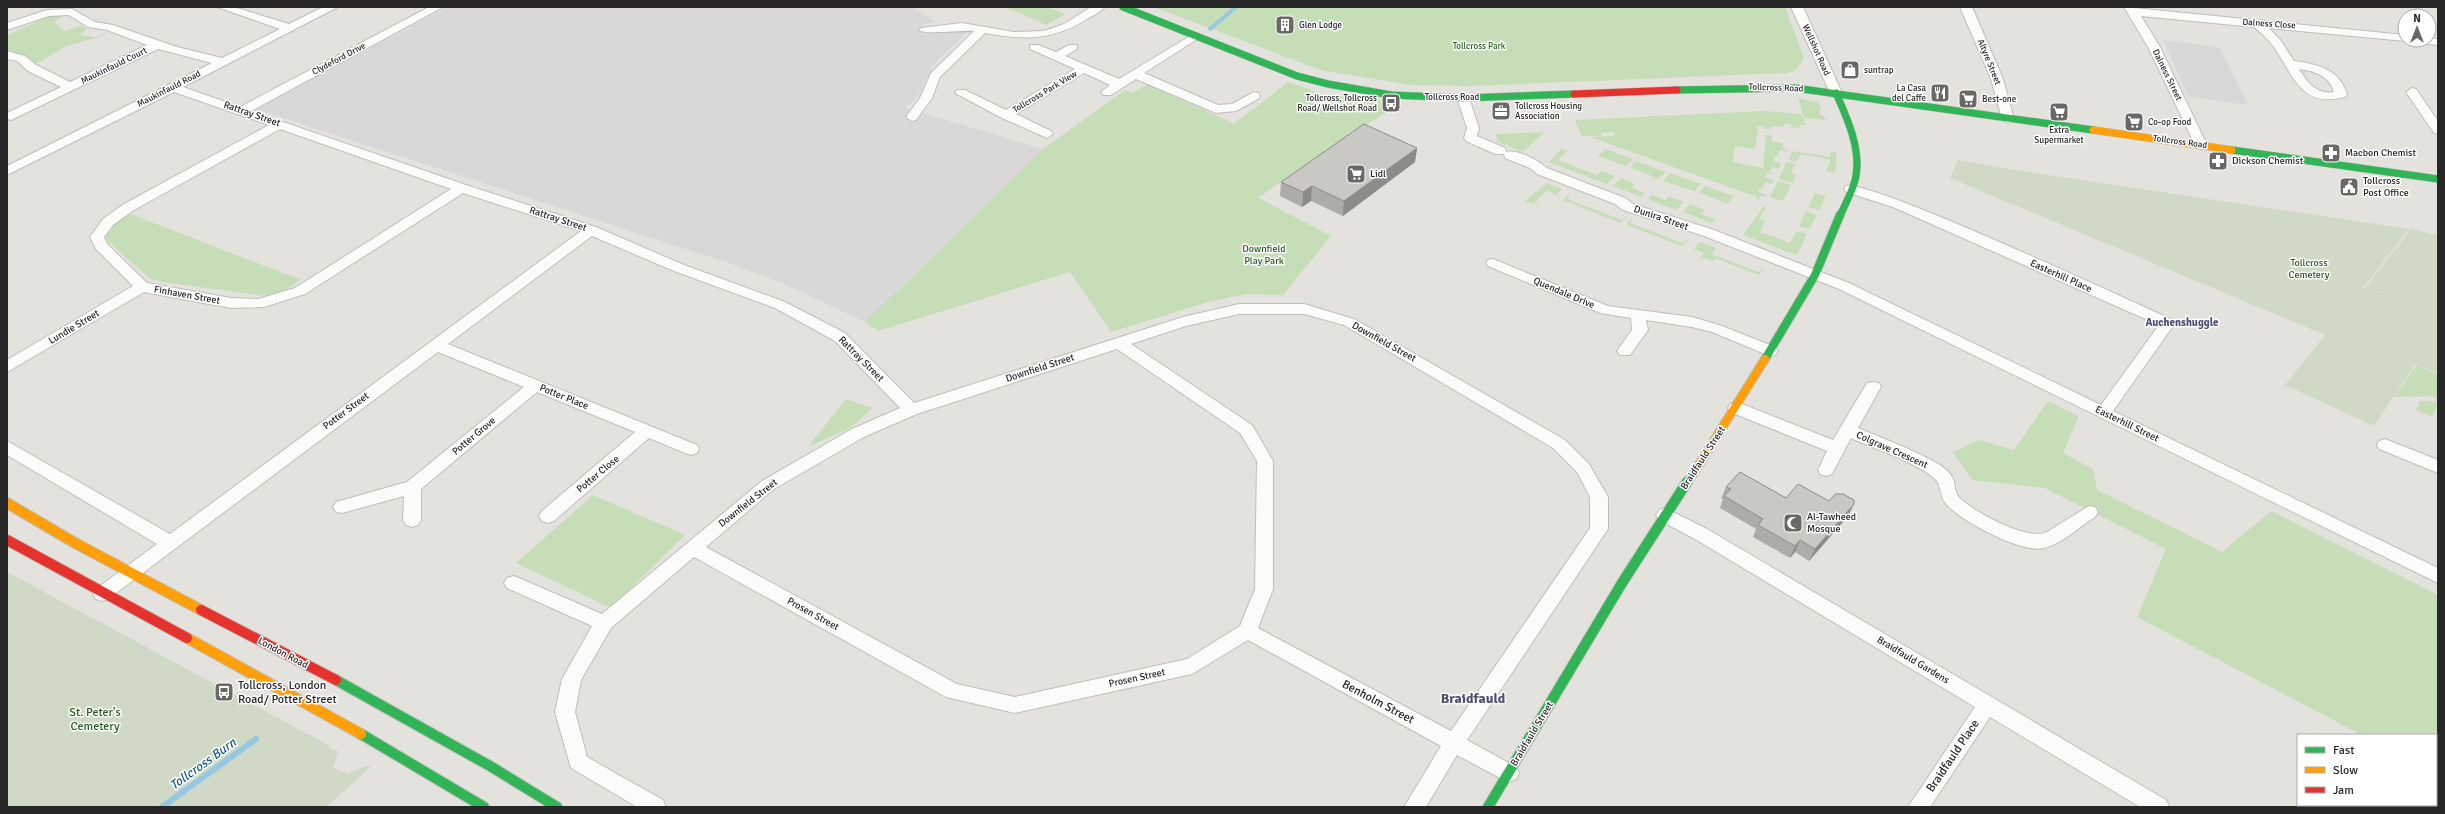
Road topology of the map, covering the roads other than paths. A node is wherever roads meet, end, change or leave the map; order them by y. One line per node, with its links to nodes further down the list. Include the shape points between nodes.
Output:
1 (222, 7): 12 (street)
2 (332, 7): 12 (street, Maukinfauld Road)
3 (437, 7): 37 (street, Clydeford Drive)
4 (1099, 7): 14 (street, via 1068,26 1045,34 1014,35)
5 (1123, 7): 15 (street, Tollcross Road)
6 (1797, 7): 34 (street, Wellshot Road)
7 (1966, 7): 41 (street, Altyre Street, via 1997,78)
8 (60, 9): 11 (street, Maukinfauld Court, via 27,18); 18 (street, Maukinfauld Court, via 72,12 92,25)
9 (2131, 9): 10 (street, Dalness Close); 45 (street, Dalness Street, via 2154,47)
10 (2257, 23): 16 (street, Dalness Close); 25 (street, via 2277,43)
11 (7, 27)
12 (289, 28): 24 (street, Maukinfauld Road)
13 (925, 30): 14 (street, via 956,26)
14 (982, 30): 40 (street, via 935,76 926,98)
15 (1195, 36): 27 (street); 36 (street, Tollcross Road, via 1311,81 1391,95)
16 (2387, 36): 17 (street, Dalness Close); 19 (street)
17 (2397, 37)
18 (158, 44): 24 (street, Maukinfauld Court); 29 (street, Maukinfauld Court)
19 (2394, 46)
20 (1034, 47): 23 (street, Tollcross Park View)
21 (1073, 47): 23 (street)
22 (7, 55): 29 (street, Maukinfauld Court, via 20,58 32,68)
23 (1056, 56): 26 (street, Tollcross Park View)
24 (223, 62): 30 (street, Maukinfauld Road)
25 (2291, 64)
26 (1084, 69): 28 (street, Tollcross Park View); 38 (street, Tollcross Park View)
27 (1136, 74): 28 (street); 35 (street, via 1216,109 1236,108)
28 (1119, 84): 31 (street)
29 (70, 87): 39 (street, Maukinfauld Court)
30 (172, 87): 37 (street, Rattray Street); 46 (street, Maukinfauld Road)
31 (1107, 92)
32 (2412, 92): 43 (street)
33 (961, 93): 38 (street, Tollcross Park View)
34 (1836, 93): 36 (street, Tollcross Road, via 1764,87); 41 (street, Tollcross Road); 49 (street, Braidfauld Street, via 1857,145 1859,161)
35 (1254, 96)
36 (1463, 98): 52 (street, Dunira Street, via 1473,128 1470,138 1535,165 1537,175 1709,233)
37 (241, 111): 42 (street, Rattray Street)
38 (1006, 115): 44 (street, Tollcross Park View)
39 (11, 116)
40 (912, 117)
41 (2008, 119): 45 (street, Tollcross Road)
42 (280, 124): 48 (street, Rattray Street); 53 (street, Finhaven Street, via 129,207 108,222 97,236 101,246)
43 (2438, 130)
44 (1046, 134)
45 (2201, 145): 47 (street, Tollcross Road)
46 (7, 171)
47 (2438, 179)
48 (461, 188): 50 (street, Rattray Street); 53 (street, Finhaven Street, via 300,291 278,299 259,304 231,302)
49 (1851, 189): 52 (street, Braidfauld Street); 64 (street, Easterhill Place, via 1898,204 2168,323)
50 (591, 230): 56 (street, Potter Street); 63 (street, Rattray Street, via 679,268 780,305 840,337)
51 (1493, 263): 54 (street, Quendale Drive, via 1597,307)
52 (1815, 275): 58 (street, Braidfauld Street); 64 (street, Easterhill Street, via 1850,289)
53 (142, 287): 59 (street, Lundie Street)
54 (1638, 315): 57 (street, via 1640,330); 58 (street, Quendale Drive, via 1672,318 1704,325)
55 (1119, 343): 63 (street, Downfield Street); 88 (street, via 1246,429 1265,461 1264,589); 90 (street, Downfield Street, via 1183,322 1239,309 1304,309 1349,322 1438,372 1559,444 1583,468 1599,497 1599,529)
56 (436, 345): 60 (street, Potter Place); 81 (street, Potter Street)
57 (1625, 350)
58 (1770, 351): 62 (street, Braidfauld Street)
59 (7, 367)
60 (536, 385): 66 (street, Potter Place); 73 (street, Potter Grove)
61 (1873, 387): 65 (street, Colgrave Crescent)
62 (1736, 408): 69 (street); 77 (street, Braidfauld Street)
63 (911, 410): 82 (street, Downfield Street, via 858,433 768,485)
64 (2103, 413): 84 (street, Easterhill Street)
65 (1848, 430): 69 (street, Colgrave Crescent); 76 (street, Colgrave Crescent, via 1934,468 1944,477 1948,493 1960,507 2020,540 2036,543 2045,541)
66 (647, 431): 70 (street, Potter Place); 78 (street, Potter Close)
67 (2384, 445): 71 (street)
68 (7, 447): 81 (street)
69 (1837, 448): 72 (street, Colgrave Crescent)
70 (691, 449)
71 (2438, 468)
72 (1826, 470)
73 (413, 488): 75 (street, Potter Grove); 79 (street)
74 (7, 503): 83 (street, London Road)
75 (342, 507)
76 (2089, 512)
77 (1665, 515): 89 (street, Braidfauld Gardens); 91 (street, Braidfauld Street)
78 (548, 516)
79 (412, 520)
80 (7, 540): 86 (street)
81 (170, 543): 83 (street, Potter Street)
82 (693, 548): 87 (street, Downfield Street); 88 (street, Prosen Street, via 953,691 1015,704 1192,666)
83 (130, 572): 86 (street, Potter Street); 93 (street, London Road, via 403,716 488,764)
84 (2438, 576)
85 (513, 583): 87 (street)
86 (102, 594): 92 (street, via 374,741)
87 (604, 622): 94 (street, Downfield Street, via 572,679 565,712 578,762)
88 (1247, 631): 90 (street, Benholm Street)
89 (1987, 704): 97 (street, Braidfauld Place); 98 (street, Braidfauld Gardens)
90 (1454, 743): 91 (street, Benholm Street); 95 (street)
91 (1509, 773): 96 (street, Braidfauld Street)
92 (484, 807)
93 (556, 807)
94 (656, 807)
95 (1414, 807)
96 (1488, 807)
97 (1918, 807)
98 (2159, 807)

